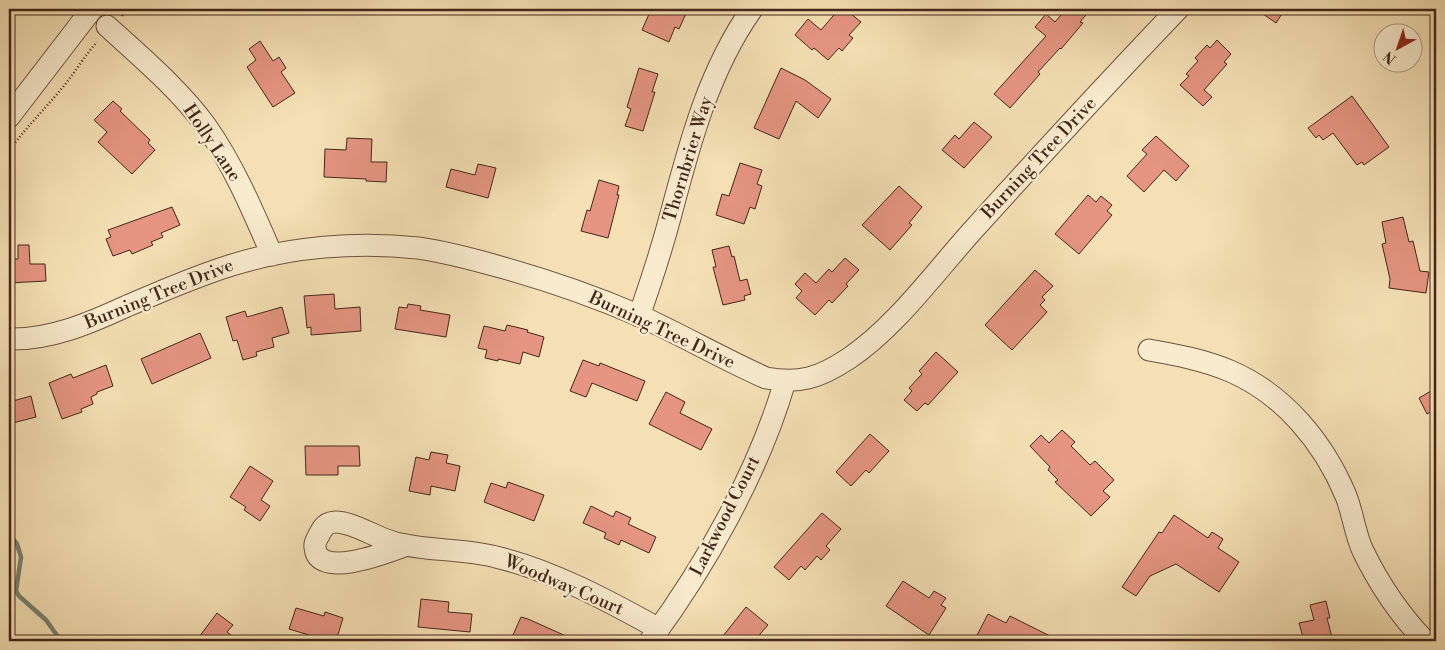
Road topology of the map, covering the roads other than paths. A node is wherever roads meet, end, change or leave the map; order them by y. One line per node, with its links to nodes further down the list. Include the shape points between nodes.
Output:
1 (92, 9): 5 (street)
2 (752, 9): 7 (street, Thornbrier Way, via 730,43 705,99)
3 (1178, 9): 10 (street, Burning Tree Drive, via 868,344 833,368 807,379)
4 (104, 32): 6 (street, Holly Lane, via 179,95 205,125 243,189)
5 (9, 117)
6 (272, 255): 7 (street, Burning Tree Drive, via 319,248 376,246 449,253 527,274); 8 (street, Burning Tree Drive, via 206,273 75,328 34,338)
7 (640, 316): 10 (street, Burning Tree Drive, via 766,378)
8 (9, 339)
9 (1149, 350): 13 (street, via 1203,361 1253,382 1301,423 1338,479 1362,550 1408,623)
10 (785, 381): 12 (street, Larkwood Court, via 766,435 725,521 690,583)
11 (407, 546): 12 (street, Woodway Court, via 496,557 552,577 596,596)
12 (654, 635)
13 (1425, 641)

